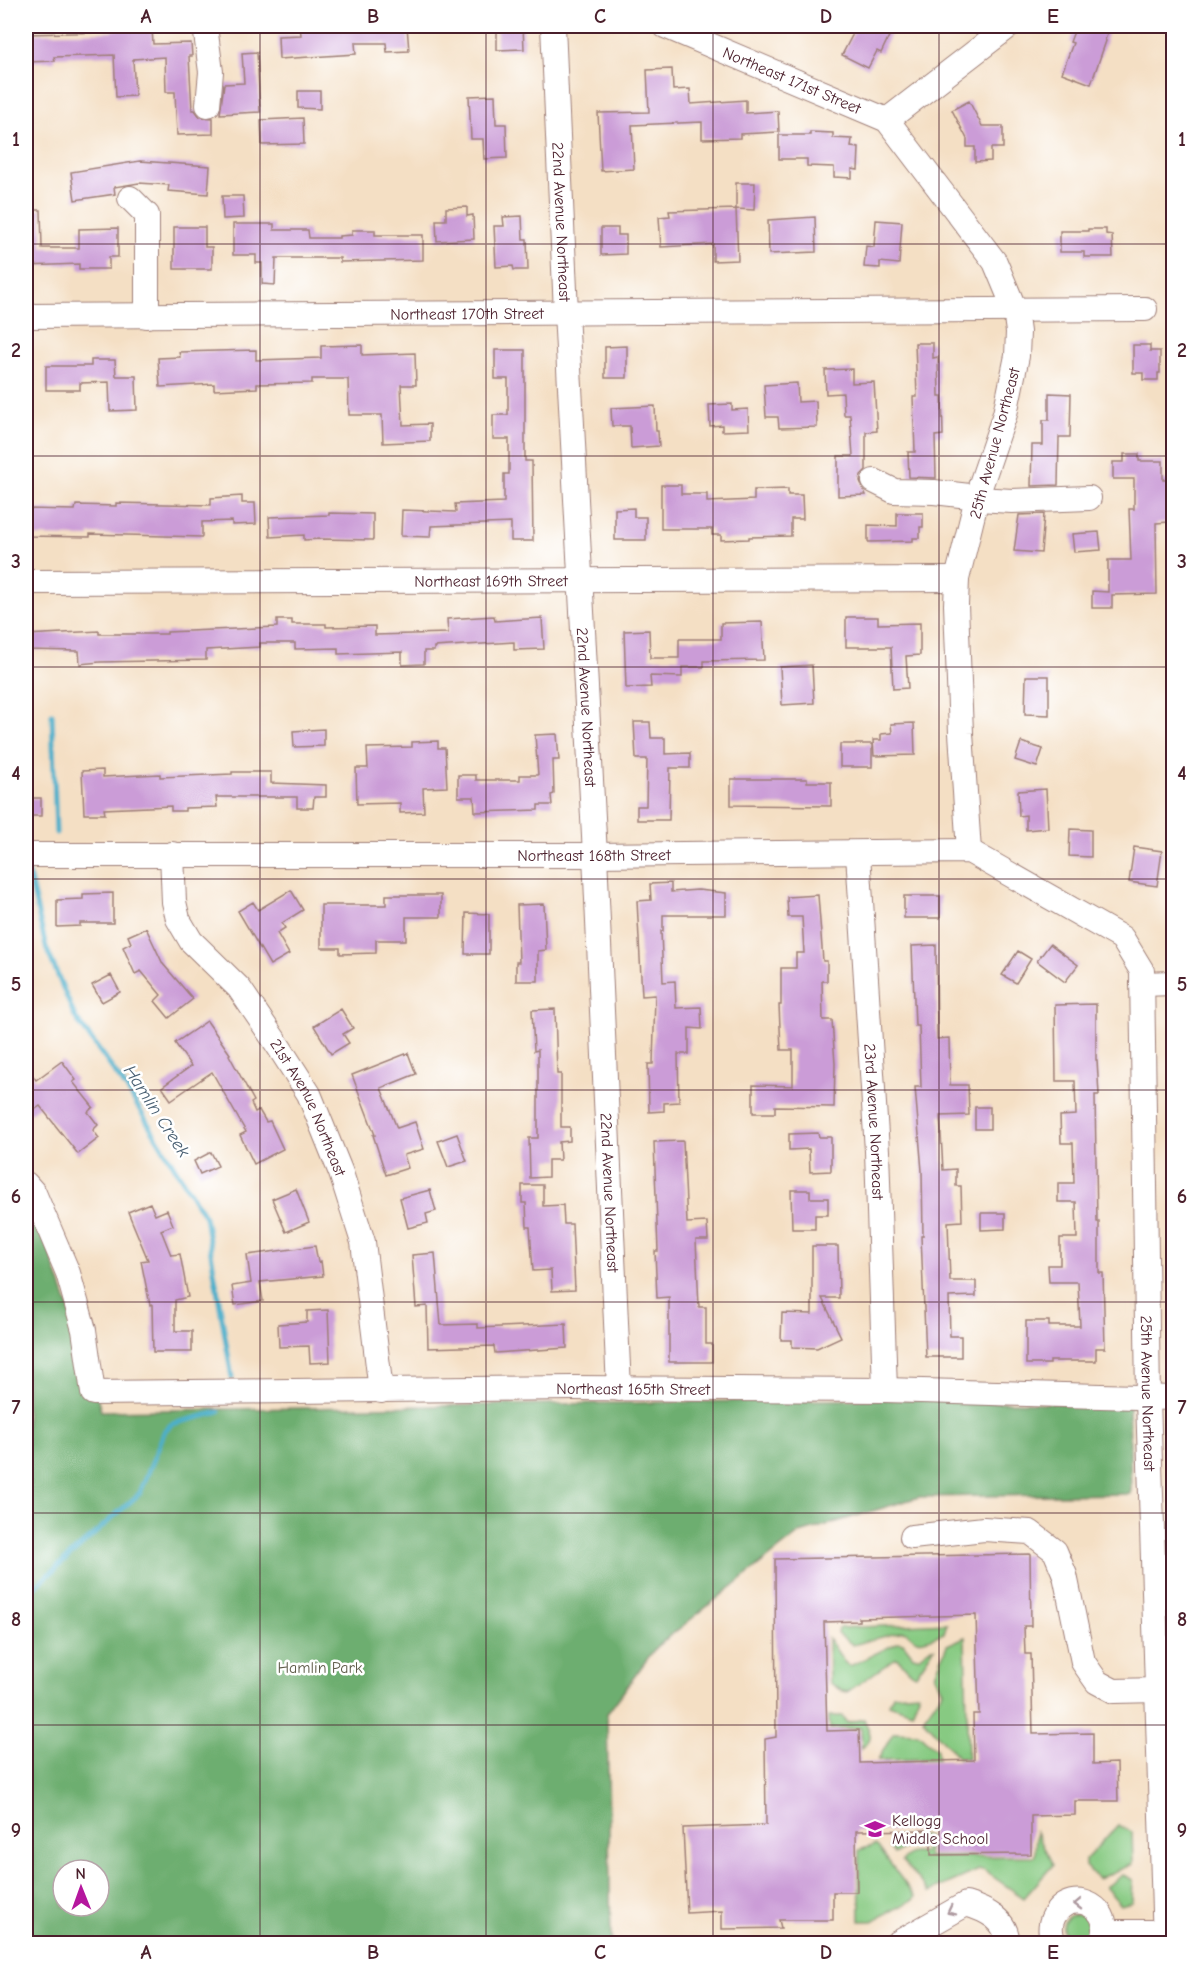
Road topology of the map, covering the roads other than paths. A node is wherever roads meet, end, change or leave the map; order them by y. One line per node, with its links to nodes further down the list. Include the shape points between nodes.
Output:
1 (205, 26): 5 (street, via 211,72)
2 (553, 26): 10 (street, 22nd Avenue Northeast)
3 (665, 26): 6 (street, Northeast 171st Street)
4 (1009, 26): 6 (street)
5 (208, 105)
6 (886, 120): 9 (street, 25th Avenue Northeast, via 994,262)
7 (130, 198): 11 (street, via 147,215)
8 (1145, 309): 9 (street, Northeast 170th Street)
9 (1015, 310): 10 (street, Northeast 170th Street); 14 (street, 25th Avenue Northeast, via 1017,356 1005,414)
10 (566, 312): 11 (street, Northeast 170th Street); 17 (street, 22nd Avenue Northeast)
11 (147, 315): 12 (street, Northeast 170th Street)
12 (26, 316)
13 (874, 481): 14 (street, via 894,490)
14 (978, 498): 15 (street); 16 (street, 25th Avenue Northeast)
15 (1089, 498)
16 (957, 579): 17 (street, Northeast 169th Street); 19 (street, 25th Avenue Northeast)
17 (581, 580): 18 (street, Northeast 169th Street); 23 (street, 22nd Avenue Northeast)
18 (26, 582)
19 (969, 851): 21 (street, Northeast 168th Street); 25 (street, 25th Avenue Northeast, via 1122,938 1142,971)
20 (172, 854): 22 (street, Northeast 168th Street); 23 (street, Northeast 168th Street); 29 (street, 21st Avenue Northeast, via 178,919 191,941 239,988 277,1044 309,1094 341,1173 363,1242)
21 (858, 854): 23 (street, Northeast 168th Street); 28 (street, 23rd Avenue Northeast, via 877,1151)
22 (26, 855)
23 (596, 855): 27 (street, 22nd Avenue Northeast)
24 (1173, 983): 25 (street)
25 (1142, 984): 31 (street, 25th Avenue Northeast)
26 (26, 1184): 29 (street, Northeast 165th Street, via 34,1193 68,1273 84,1330 93,1393)
27 (619, 1389): 28 (street, Northeast 165th Street); 29 (street, Northeast 165th Street)
28 (885, 1390): 31 (street, Northeast 165th Street)
29 (381, 1391)
30 (1173, 1398): 31 (street, Northeast 165th Street)
31 (1148, 1399): 32 (street, 25th Avenue Northeast)
32 (1163, 1516): 34 (street, 25th Avenue Northeast)
33 (912, 1537): 34 (street, via 984,1529 1030,1532 1055,1551 1065,1575 1083,1662 1097,1682 1114,1691)
34 (1158, 1690): 35 (street, 25th Avenue Northeast)
35 (1169, 1878): 37 (street, 25th Avenue Northeast)
36 (1103, 1938): 37 (street); 40 (street, one-way to 40, via 1105,1923 1096,1908 1070,1902 1052,1920 1050,1929)
37 (1167, 1940)
38 (896, 1944): 39 (street, one-way to 38, via 1000,1922 986,1910 966,1904)
39 (1008, 1944)
40 (1055, 1944)

